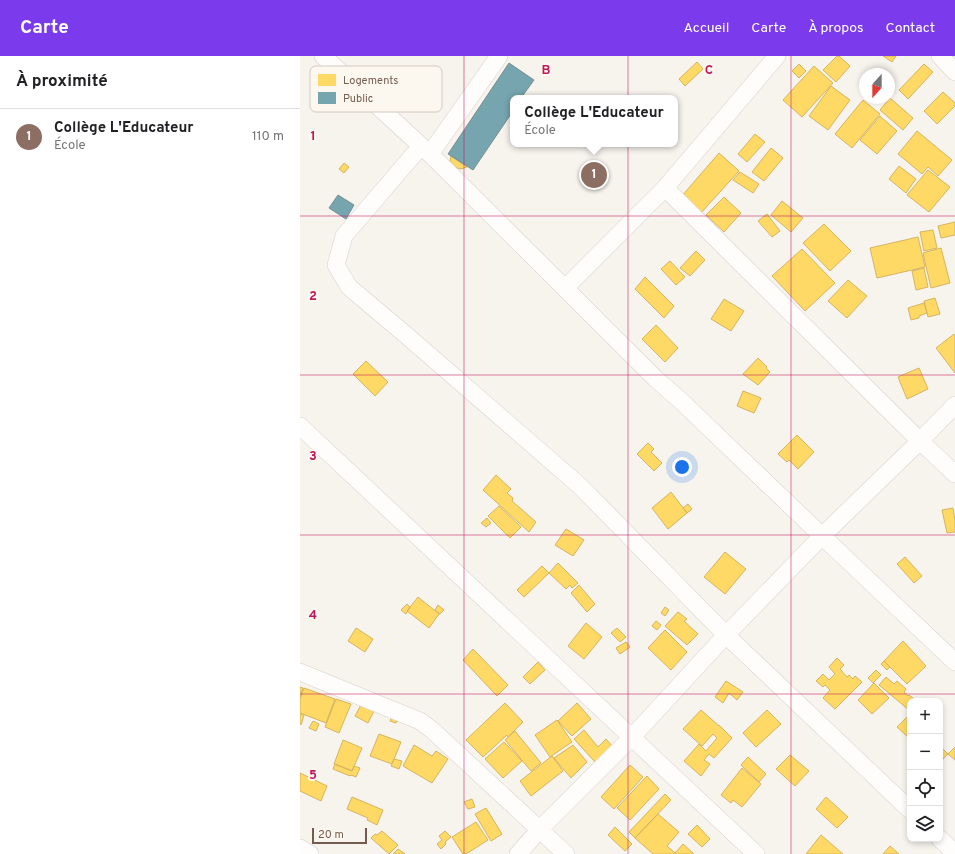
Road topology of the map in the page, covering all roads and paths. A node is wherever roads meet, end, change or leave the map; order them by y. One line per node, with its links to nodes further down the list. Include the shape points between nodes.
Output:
1 (323, 56): 5 (street)
2 (499, 56): 8 (street)
3 (777, 56): 9 (street)
4 (940, 56): 6 (street)
5 (334, 66)
6 (955, 72)
7 (384, 112): 8 (street)
8 (426, 150): 10 (street); 16 (street, via 344,236 336,265 349,287 581,487)
9 (665, 188): 10 (street); 13 (street)
10 (565, 288): 15 (street, via 657,380)
11 (955, 405): 13 (street)
12 (300, 426): 19 (street)
13 (920, 441): 14 (street); 15 (street)
14 (955, 474)
15 (822, 536): 16 (street); 17 (street)
16 (726, 635): 19 (street); 20 (street)
17 (955, 662)
18 (300, 672): 21 (street, via 420,721)
19 (632, 737): 21 (street); 28 (street)
20 (907, 807)
21 (540, 829): 26 (street); 27 (street)
22 (943, 842): 24 (street)
23 (300, 848): 25 (street)
24 (955, 853)
25 (310, 854)
26 (518, 854)
27 (566, 854)
28 (756, 854)

